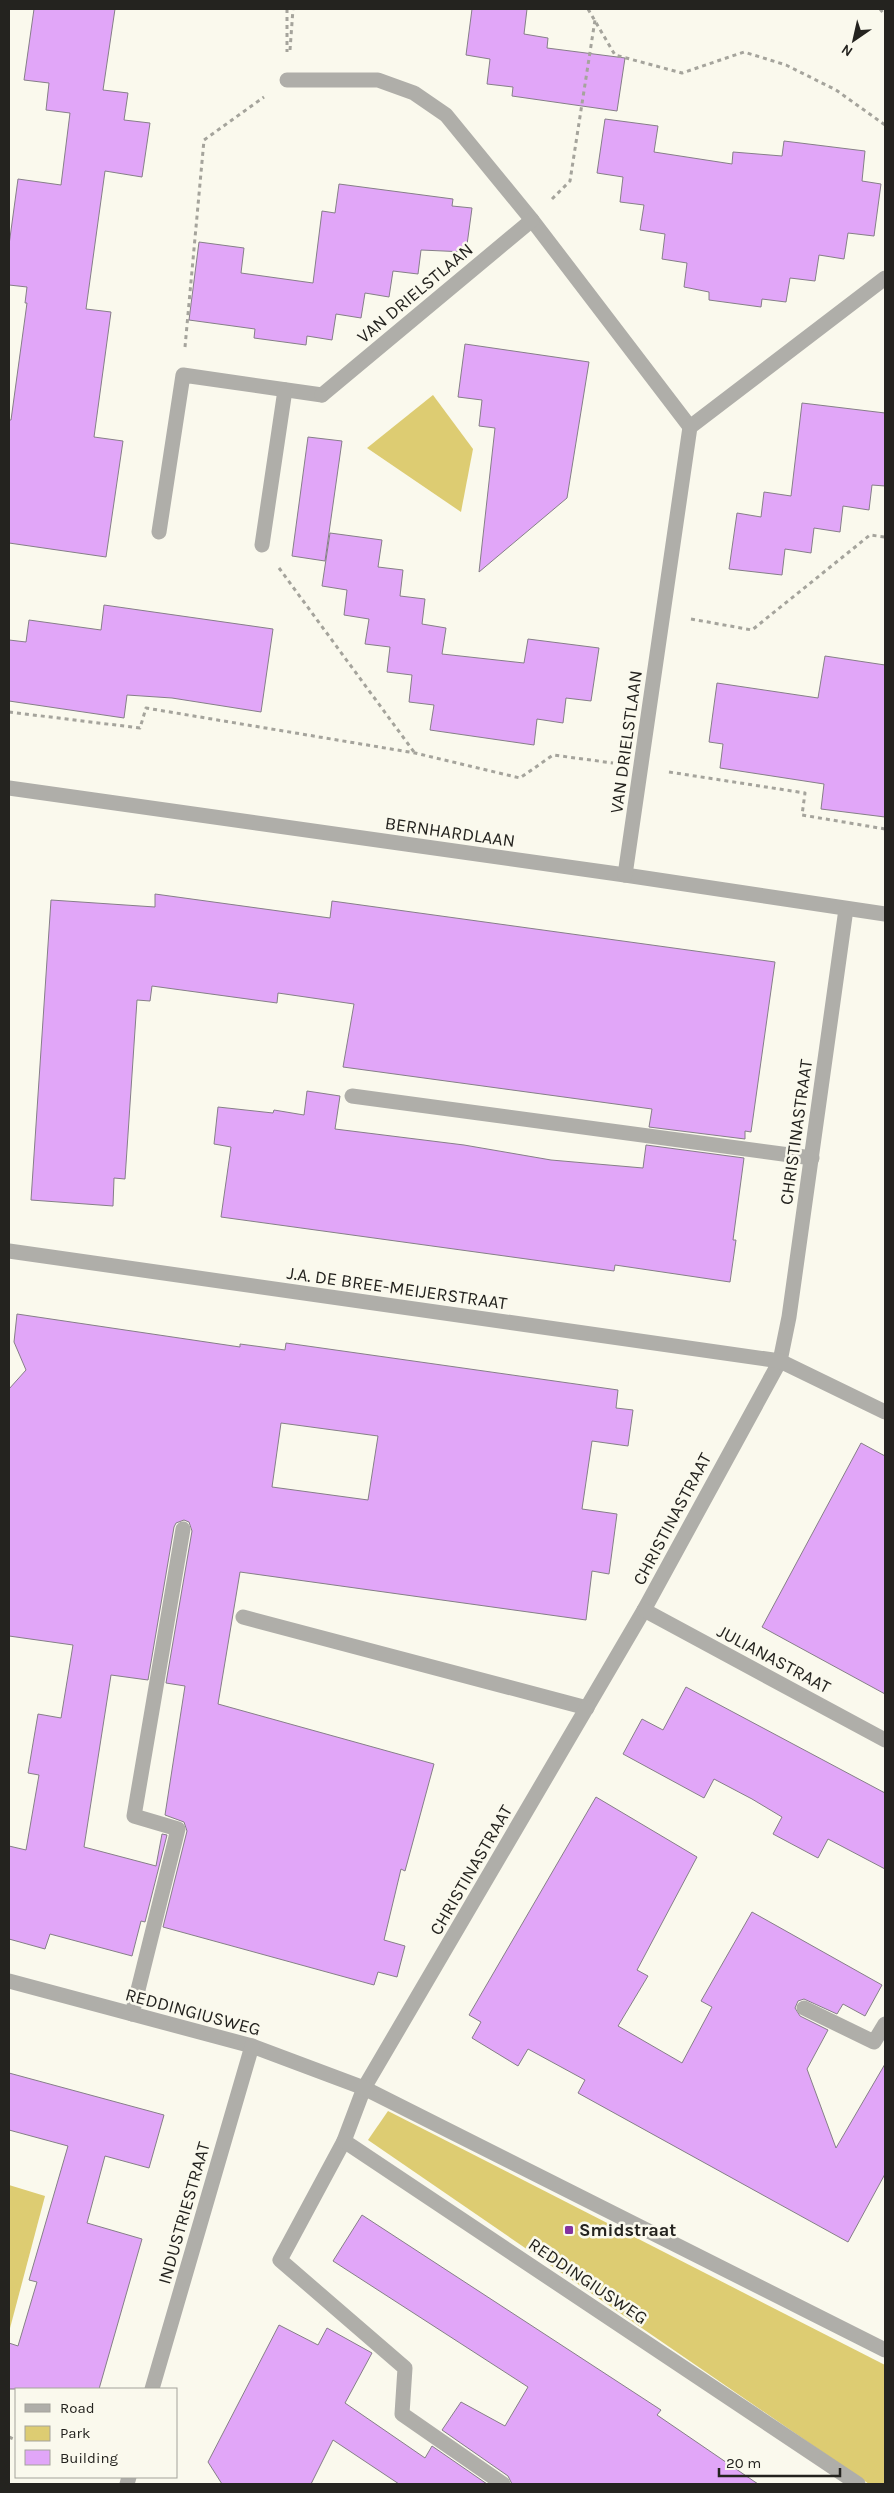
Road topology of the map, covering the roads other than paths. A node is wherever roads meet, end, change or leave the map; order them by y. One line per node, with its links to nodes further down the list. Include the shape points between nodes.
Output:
1 (287, 80): 2 (street, via 378,80 414,94 446,115)
2 (532, 220): 4 (street, VAN DRIELSTLAAN, via 322,395); 5 (street)
3 (885, 278): 5 (street)
4 (284, 390): 6 (street, via 182,375); 7 (street)
5 (690, 427): 9 (street, VAN DRIELSTLAAN)
6 (159, 532)
7 (262, 545)
8 (9, 788): 9 (street, BERNHARDLAAN)
9 (625, 875): 10 (street, BERNHARDLAAN)
10 (846, 909): 11 (street, BERNHARDLAAN); 13 (street, CHRISTINASTRAAT)
11 (885, 914)
12 (352, 1096): 13 (street)
13 (812, 1158): 15 (street, CHRISTINASTRAAT)
14 (9, 1251): 15 (street, J.A. DE BREE-MEIJERSTRAAT)
15 (780, 1361): 16 (street, J.A. DE BREE-MEIJERSTRAAT); 18 (street, CHRISTINASTRAAT)
16 (885, 1412)
17 (183, 1529): 24 (street, via 134,1816 178,1830)
18 (644, 1610): 20 (street, CHRISTINASTRAAT); 21 (street, JULIANASTRAAT)
19 (243, 1617): 20 (street)
20 (587, 1708): 27 (street, CHRISTINASTRAAT)
21 (885, 1740)
22 (9, 1981): 24 (street, REDDINGIUSWEG)
23 (804, 2008): 25 (street, via 874,2042)
24 (132, 2014): 26 (street, REDDINGIUSWEG)
25 (885, 2024)
26 (252, 2046): 27 (street, REDDINGIUSWEG); 30 (street, INDUSTRIESTRAAT)
27 (364, 2088): 28 (street); 29 (street, REDDINGIUSWEG)
28 (344, 2141): 31 (street, via 280,2260 405,2368 402,2414); 32 (street, REDDINGIUSWEG)
29 (884, 2346)
30 (152, 2388)
31 (503, 2484)
32 (858, 2484)

